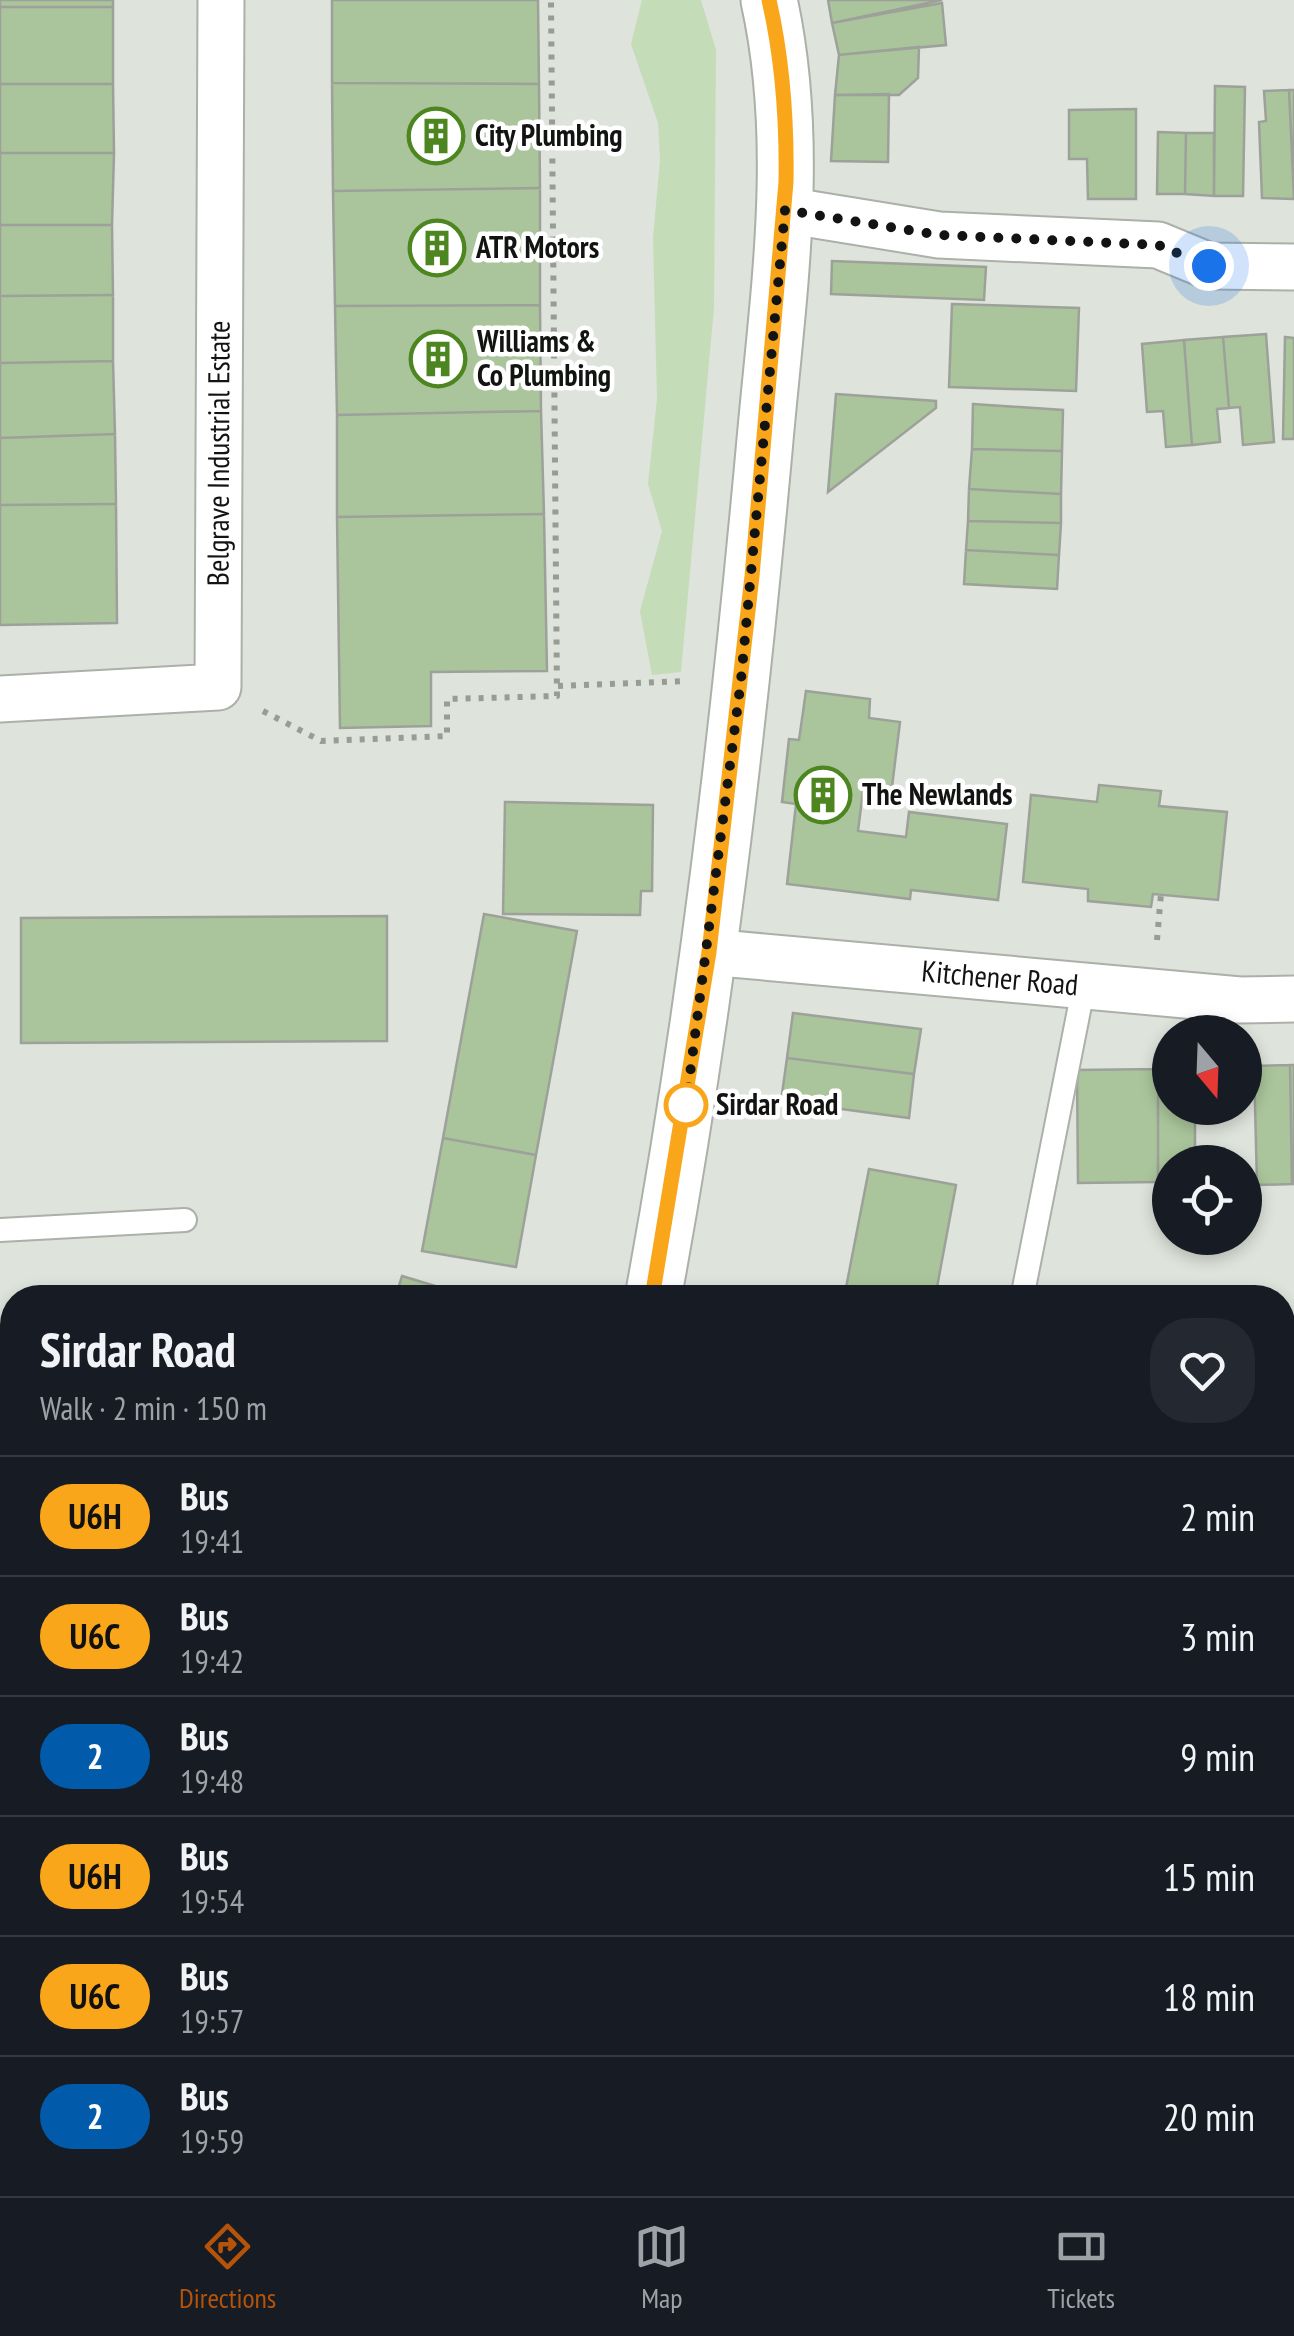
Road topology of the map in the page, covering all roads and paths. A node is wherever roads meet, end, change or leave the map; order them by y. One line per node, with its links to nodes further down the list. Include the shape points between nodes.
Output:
1 (221, 0): 8 (street, Belgrave Industrial Estate)
2 (551, 0): 7 (path)
3 (769, 0): 4 (street, via 787,127)
4 (785, 210): 5 (street, via 939,235 1158,245 1209,266); 10 (street, via 751,593)
5 (1294, 267)
6 (675, 681): 7 (path)
7 (558, 686): 8 (path, via 557,696 447,700 447,736 321,740)
8 (218, 688): 9 (street)
9 (0, 699)
10 (709, 952): 11 (street, Kitchener Road); 15 (street)
11 (1084, 985): 12 (street, Kitchener Road); 16 (lane)
12 (1294, 999)
13 (185, 1220): 14 (lane)
14 (0, 1230)
15 (654, 1285)
16 (1025, 1285)

